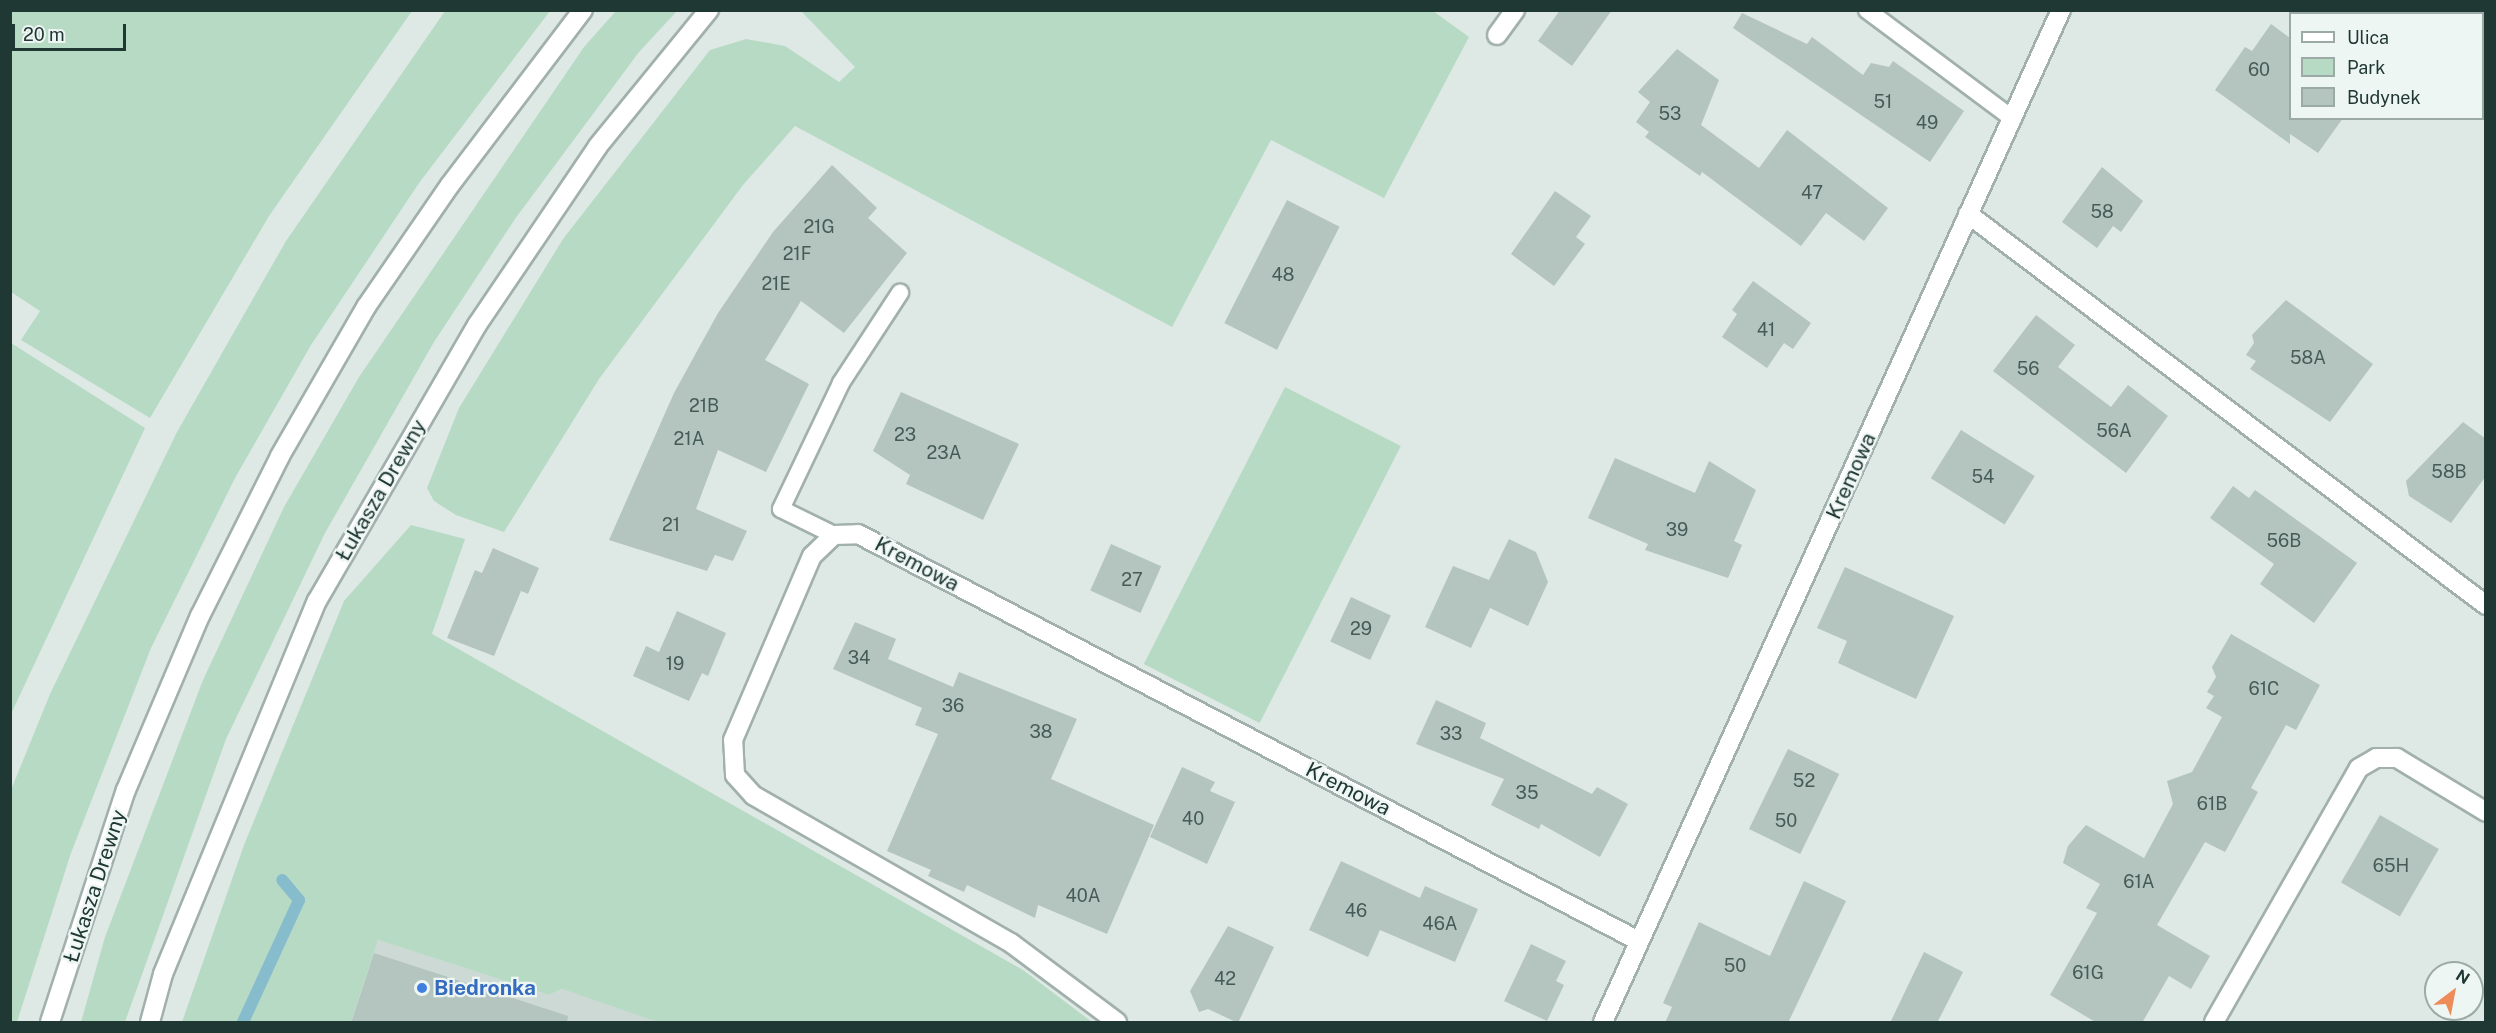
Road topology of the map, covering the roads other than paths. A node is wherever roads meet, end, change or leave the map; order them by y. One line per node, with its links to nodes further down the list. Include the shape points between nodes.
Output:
1 (583, 10): 14 (street, Łukasza Drewny, via 450,185 366,307 280,456 200,616 126,790)
2 (709, 10): 15 (street, Łukasza Drewny, via 598,146 477,325 317,601 162,974)
3 (1515, 10): 6 (street)
4 (1867, 10): 7 (lane)
5 (2061, 10): 7 (street, Kremowa)
6 (1497, 35)
7 (2013, 118): 8 (street, Kremowa)
8 (1968, 214): 11 (street); 13 (street, Kremowa)
9 (900, 293): 10 (lane, via 841,383 781,509)
10 (834, 535): 13 (street, Kremowa, via 858,534); 16 (street, via 812,556 733,740 735,775 753,795 1011,944)
11 (2486, 605)
12 (2486, 812): 18 (street, via 2397,758 2376,758 2360,768)
13 (1639, 941): 17 (street, Kremowa)
14 (50, 1023)
15 (150, 1023)
16 (1117, 1023)
17 (1603, 1023)
18 (2214, 1023)

